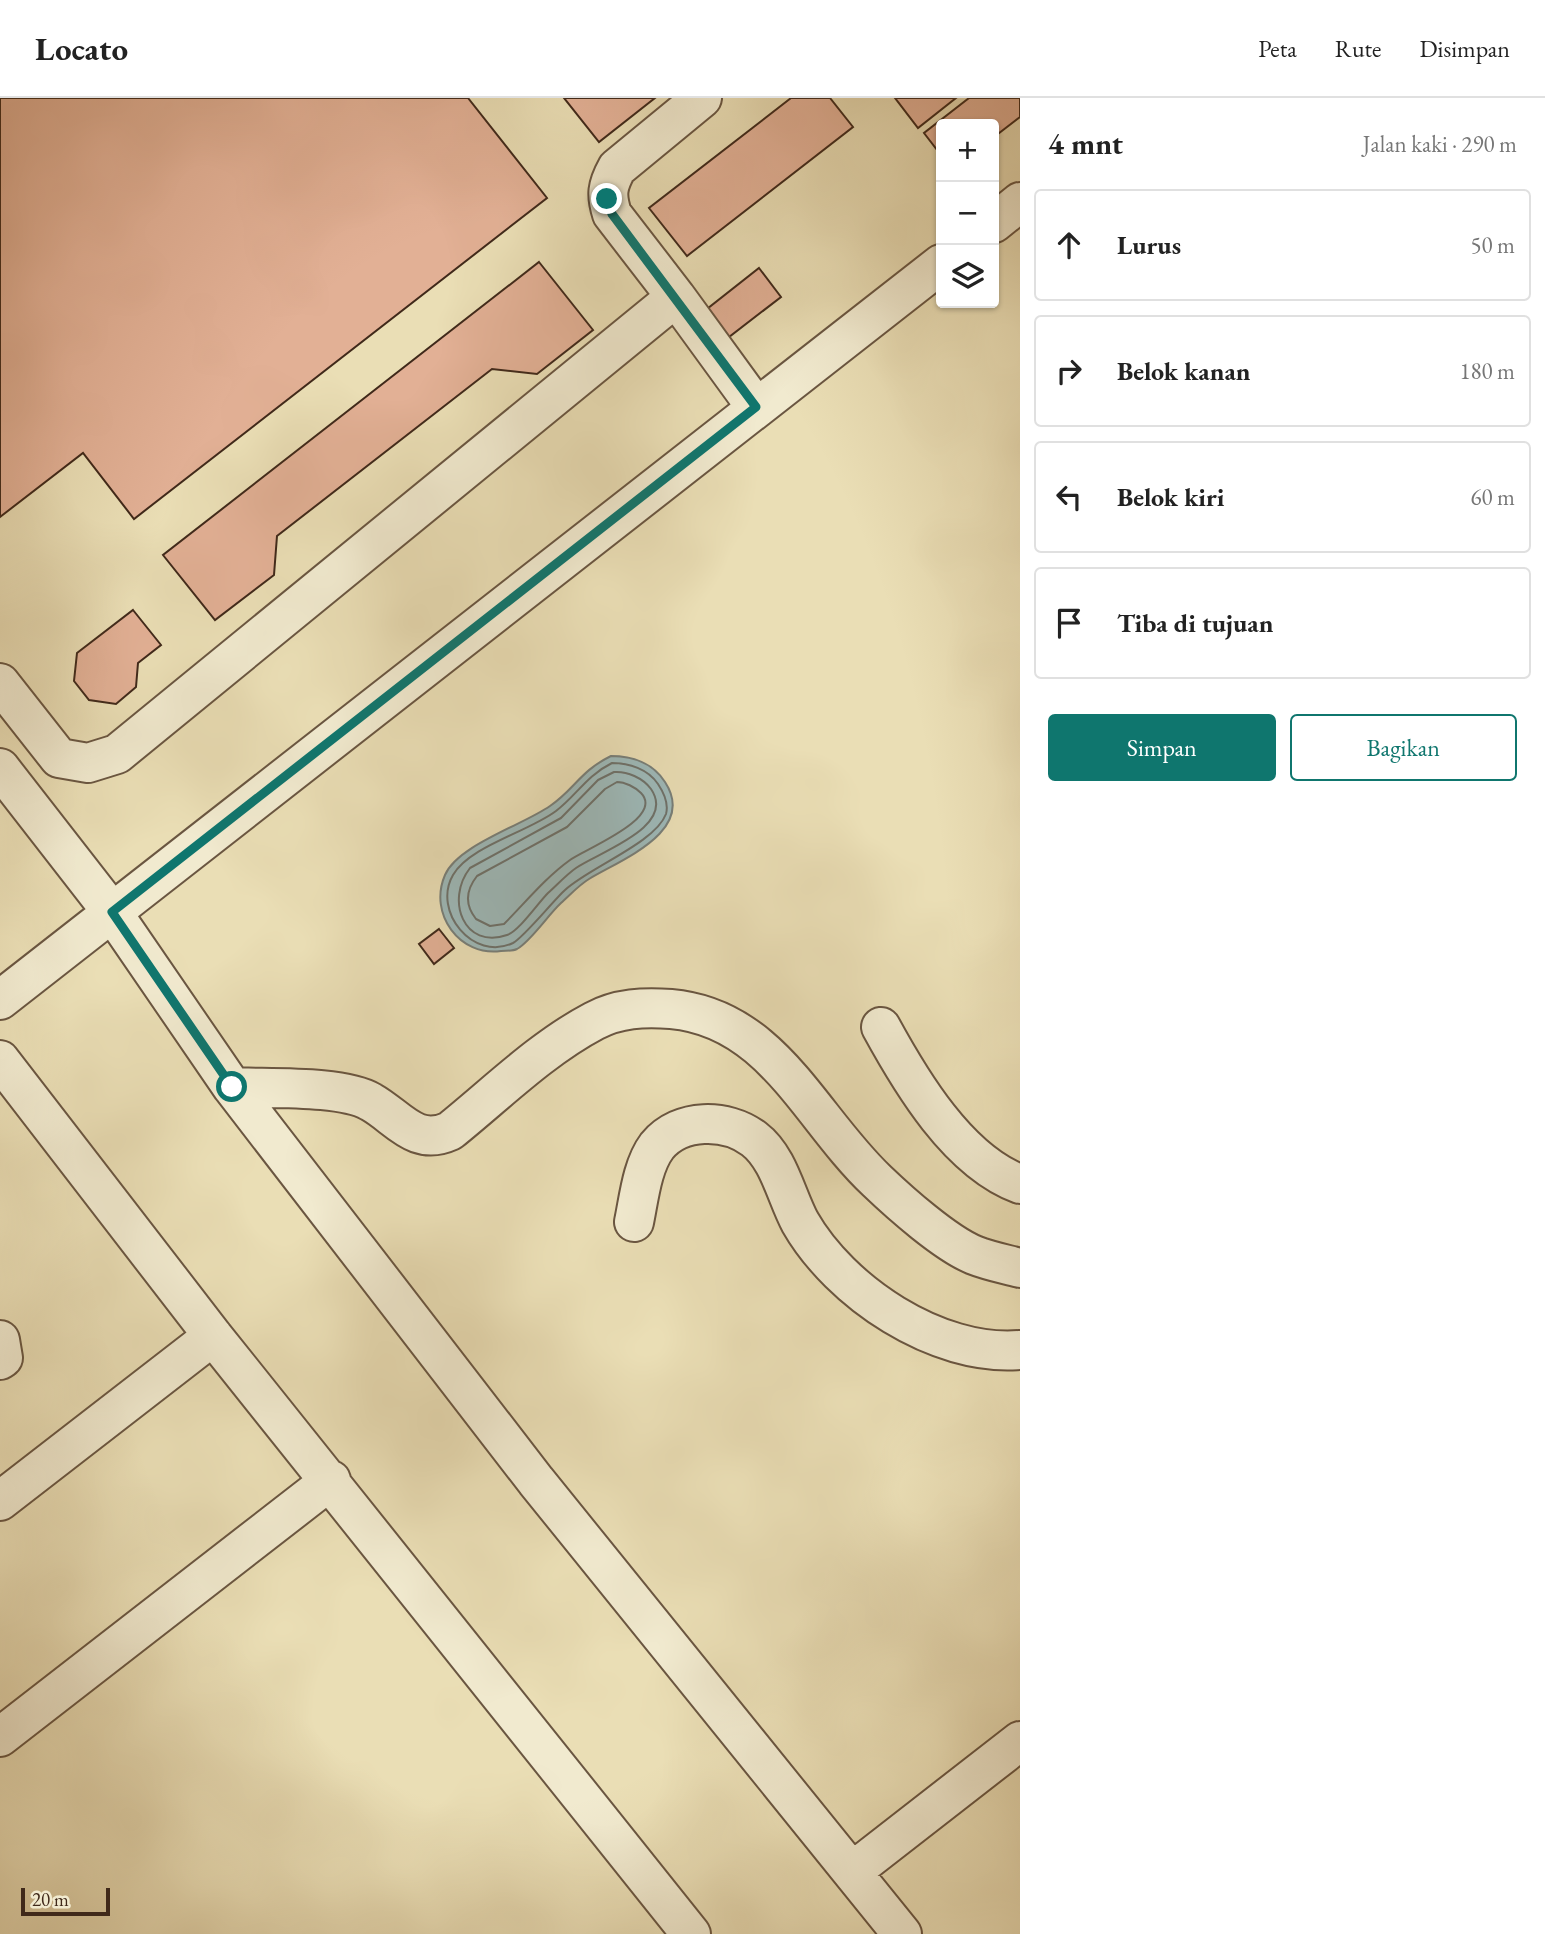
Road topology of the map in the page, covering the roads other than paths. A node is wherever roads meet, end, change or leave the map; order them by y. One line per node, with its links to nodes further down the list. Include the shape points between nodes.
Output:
1 (702, 98): 5 (street, via 617,169 608,184 612,214)
2 (1020, 202): 3 (street)
3 (999, 219)
4 (936, 268): 6 (street)
5 (676, 297): 6 (street); 7 (street, via 117,754 88,763 59,758)
6 (756, 407): 9 (street)
7 (0, 683)
8 (0, 768): 9 (street)
9 (112, 912): 10 (street); 13 (street)
10 (0, 1000)
11 (881, 1027): 14 (street, via 906,1073 979,1162)
12 (0, 1060): 17 (street)
13 (232, 1087): 16 (street, via 349,1093 371,1102 415,1133 439,1136 450,1132 553,1047 594,1021 620,1010 691,1011 737,1029 769,1054 876,1180 920,1218 972,1254); 25 (street, via 536,1481)
14 (1020, 1184)
15 (634, 1222): 19 (street, via 645,1173 657,1147 676,1130 704,1123 729,1127 754,1139 773,1161 788,1200 816,1249 872,1301 922,1329 966,1345)
16 (1020, 1268)
17 (213, 1336): 21 (street); 22 (street)
18 (0, 1340): 20 (street)
19 (1020, 1350)
20 (0, 1360)
21 (331, 1480): 23 (street); 26 (street)
22 (0, 1501)
23 (0, 1737)
24 (1020, 1741): 25 (street)
25 (853, 1871): 27 (street)
26 (691, 1934)
27 (902, 1934)

